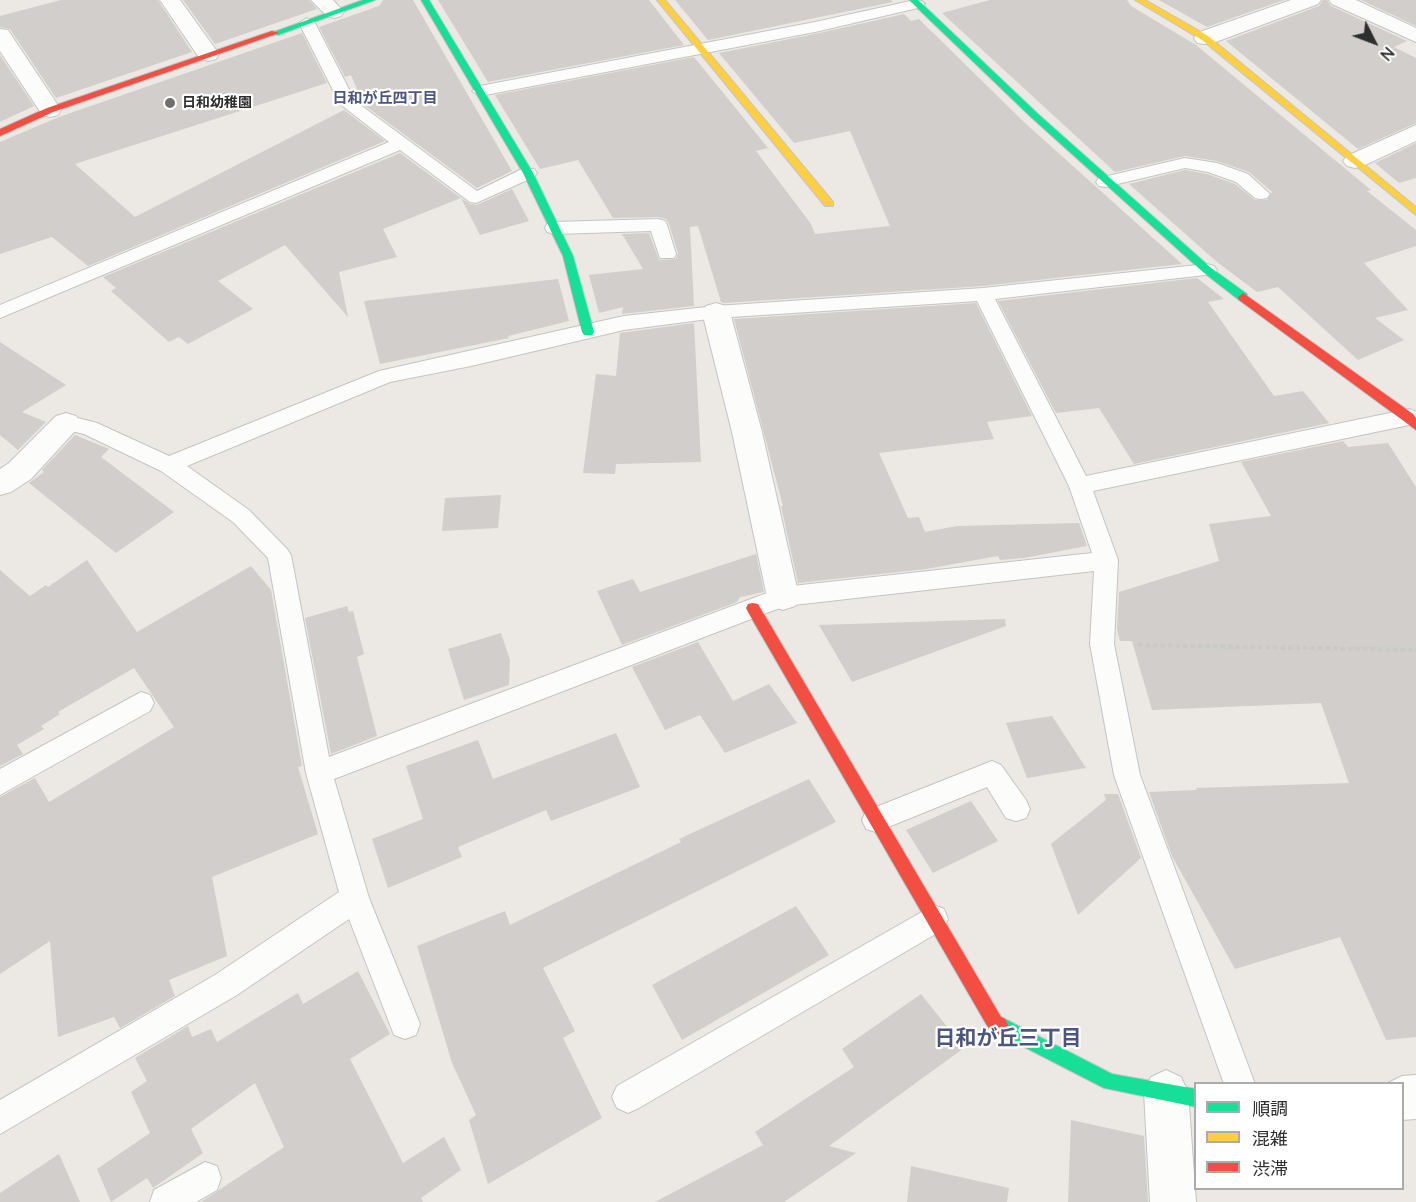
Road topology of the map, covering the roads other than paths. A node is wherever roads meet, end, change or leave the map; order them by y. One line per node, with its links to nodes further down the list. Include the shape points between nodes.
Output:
1 (170, 0): 15 (street)
2 (371, 0): 9 (street)
3 (425, 0): 16 (street)
4 (661, 0): 14 (street)
5 (1139, 0): 13 (street)
6 (1311, 0): 13 (street)
7 (1339, 0): 12 (street)
8 (920, 1): 14 (lane, via 815,27); 23 (street)
9 (327, 6): 10 (street)
10 (307, 23): 15 (street); 20 (lane, via 348,104)
11 (0, 35): 17 (street)
12 (1416, 36)
13 (1205, 38): 21 (street)
14 (699, 49): 16 (lane); 25 (street)
15 (208, 54): 17 (street)
16 (480, 91): 22 (street)
17 (50, 110): 19 (street)
18 (1416, 132): 21 (street)
19 (0, 133)
20 (402, 143): 22 (lane, via 476,198); 31 (lane)
21 (1355, 161): 26 (street)
22 (528, 173): 27 (street)
23 (1106, 182): 24 (lane, via 1185,163 1242,178); 29 (street)
24 (1261, 194)
25 (829, 204)
26 (1416, 212)
27 (554, 228): 28 (lane, via 658,225); 33 (street, via 568,256)
28 (667, 254)
29 (1208, 270): 30 (lane); 34 (street, via 1318,354)
30 (983, 294): 32 (lane); 38 (lane)
31 (0, 312)
32 (716, 312): 33 (lane, via 624,323); 40 (street)
33 (588, 332): 36 (lane, via 386,376)
34 (1414, 417): 38 (lane)
35 (66, 423): 36 (lane, via 89,428); 37 (street, via 20,471)
36 (169, 465): 43 (lane, via 241,516 279,555)
37 (0, 484)
38 (1080, 486): 39 (lane)
39 (1106, 561): 40 (lane); 50 (lane, via 1102,644 1127,775)
40 (783, 597): 41 (lane)
41 (753, 608): 43 (lane); 46 (street)
42 (141, 703): 44 (lane)
43 (319, 773): 47 (lane)
44 (0, 783)
45 (1016, 809): 46 (lane, via 992,773)
46 (876, 820): 48 (street)
47 (355, 898): 49 (lane); 53 (lane, via 226,985)
48 (934, 919): 51 (street, via 995,1023 1110,1082); 52 (lane)
49 (405, 1024)
50 (1240, 1082)
51 (1181, 1095): 56 (street)
52 (628, 1097)
53 (0, 1118)
54 (205, 1178): 55 (lane)
55 (166, 1202)
56 (1173, 1202)

